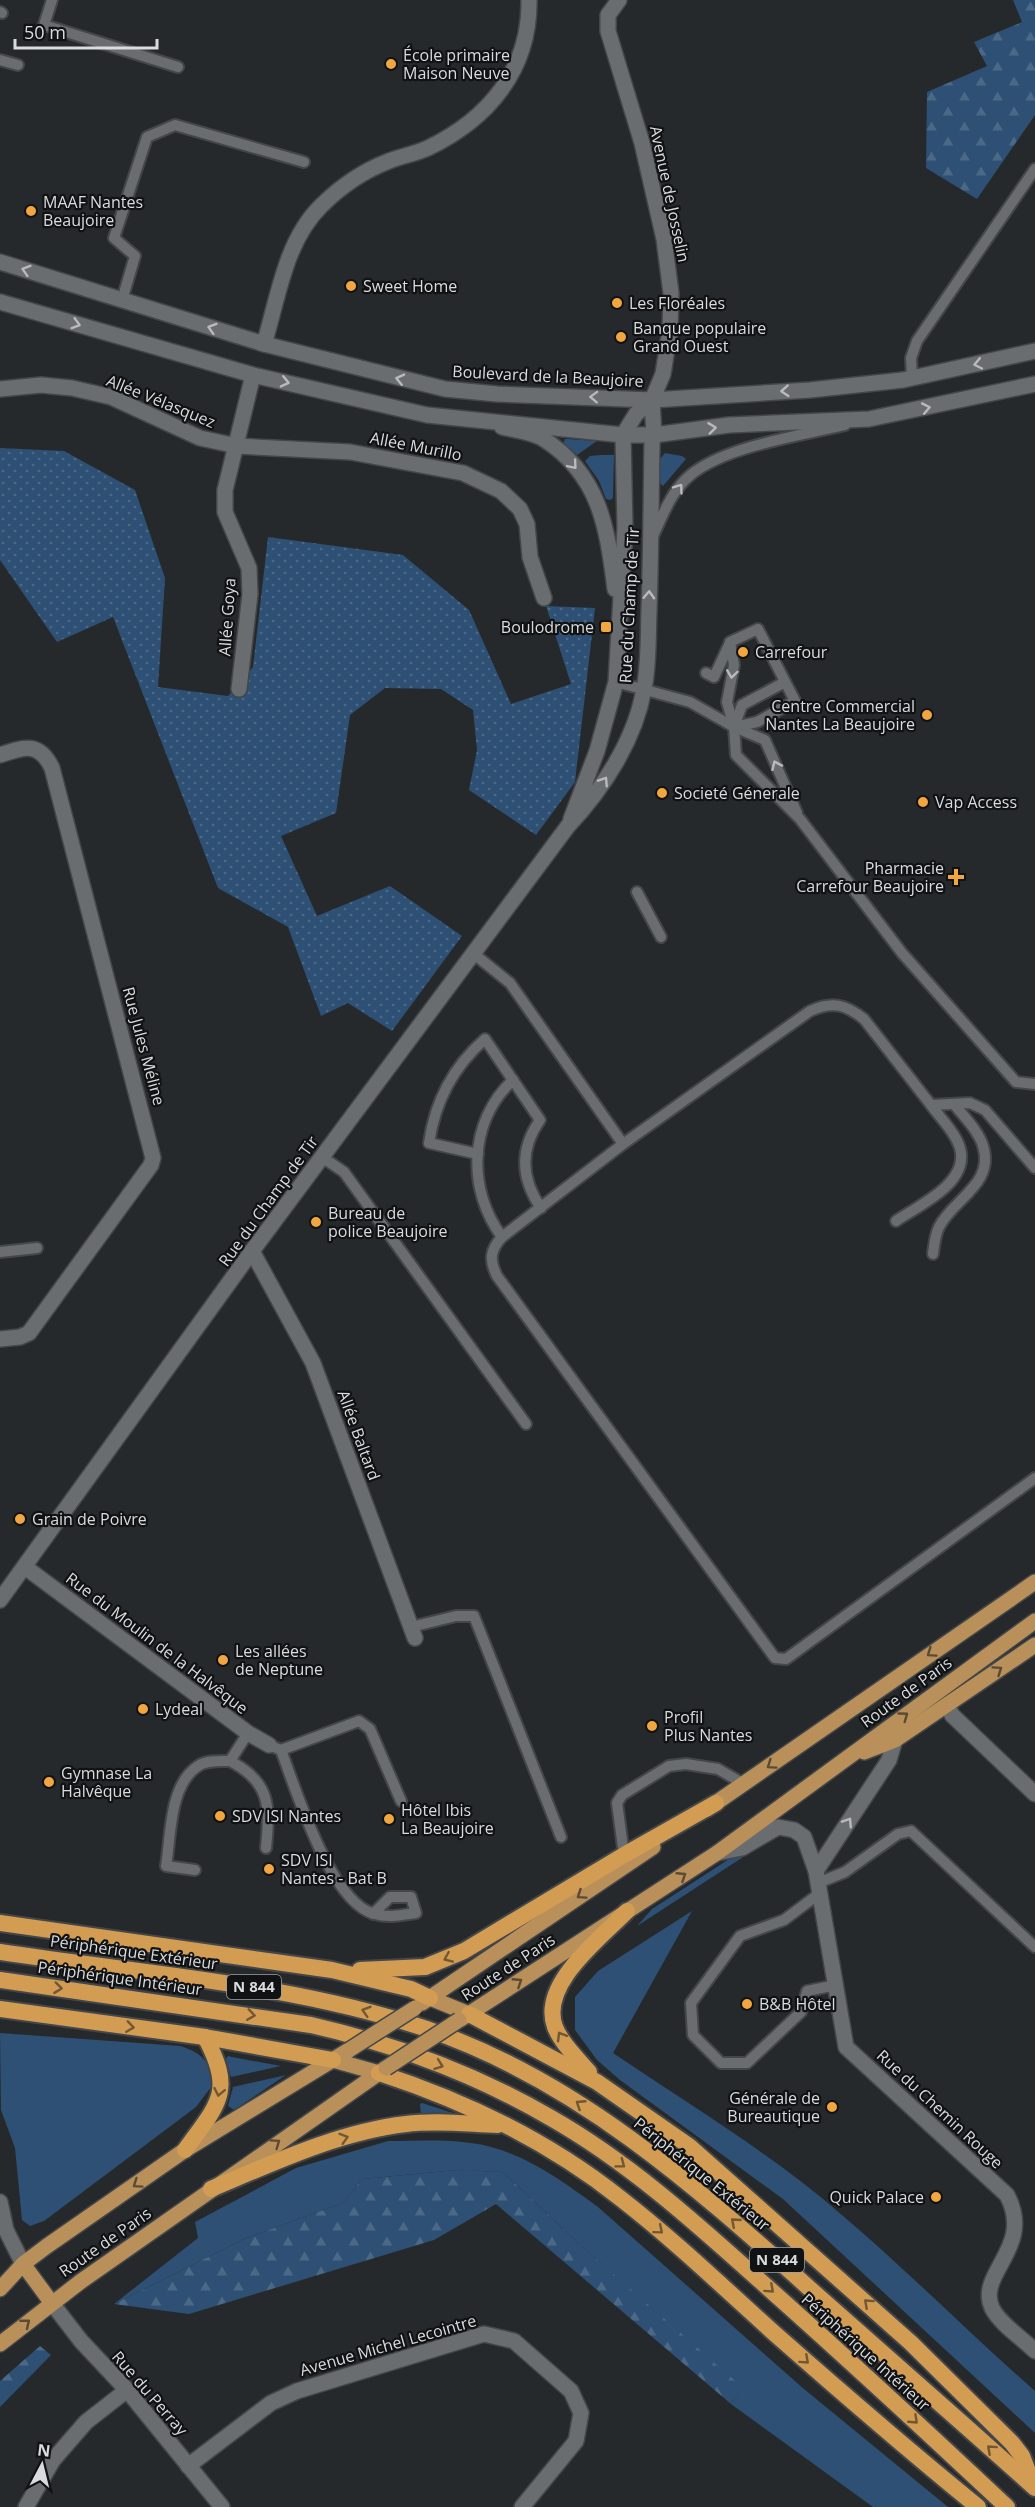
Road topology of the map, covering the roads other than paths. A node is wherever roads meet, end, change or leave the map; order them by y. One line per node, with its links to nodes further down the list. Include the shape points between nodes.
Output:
1 (52, 0): 6 (lane, via 44,25)
2 (529, 0): 12 (street, via 529,23 517,66 468,125 426,149 388,161 348,182 318,208 286,265)
3 (619, 0): 18 (street, Avenue de Josselin, via 608,15 608,31 642,143 664,239 671,293 668,354)
4 (0, 60): 5 (lane)
5 (18, 65)
6 (178, 67)
7 (304, 162): 10 (lane, via 175,125 147,137 114,238 135,256)
8 (1035, 169): 15 (lane, via 917,341 911,358)
9 (0, 262): 10 (street, Boulevard de la Beaujoire, one-way to 9)
10 (122, 300): 12 (street, Boulevard de la Beaujoire, one-way to 10)
11 (0, 302): 14 (street, one-way to 14)
12 (264, 344): 18 (street, Boulevard de la Beaujoire, one-way to 12, via 445,389)
13 (1035, 351): 15 (street, Boulevard de la Beaujoire, one-way to 15)
14 (253, 375): 20 (street, one-way to 20, via 427,415); 23 (street)
15 (912, 378): 18 (street, Boulevard de la Beaujoire, one-way to 18, via 810,390)
16 (1035, 384): 19 (street, one-way to 16)
17 (0, 389): 23 (street, Allée Vélasquez, via 41,385 111,397 200,438)
18 (652, 400): 21 (street, via 636,414); 22 (street, Rue du Champ de Tir)
19 (868, 419): 22 (street, one-way to 19, via 729,425); 24 (lane, one-way to 19, via 684,481 718,457)
20 (485, 422): 21 (street); 26 (street, Rue du Champ de Tir, one-way to 26, via 540,437 570,460 592,490 603,518)
21 (623, 435): 22 (street); 26 (street, Rue du Champ de Tir, via 625,528)
22 (654, 435): 24 (street, Rue du Champ de Tir)
23 (237, 446): 25 (street, Allée Murillo, via 350,452 463,473 482,482 520,508); 32 (street, Allée Goya, via 225,490 225,512 249,568 250,594)
24 (652, 539): 31 (street, Rue du Champ de Tir, one-way to 24)
25 (544, 598)
26 (620, 625): 29 (street, Rue du Champ de Tir)
27 (730, 642): 28 (lane, via 714,677); 30 (lane, via 758,629); 33 (lane, one-way to 33, via 734,665 728,702)
28 (706, 673)
29 (616, 682): 31 (lane); 36 (street, Rue du Champ de Tir, via 597,752)
30 (785, 682): 33 (lane, via 742,705); 33 (lane, via 795,701 757,722)
31 (644, 688): 33 (lane, via 690,702); 36 (street, Rue du Champ de Tir, one-way to 31, via 591,801 611,770 634,722)
32 (239, 689)
33 (734, 727): 35 (lane, via 736,755); 35 (lane, one-way to 33, via 765,740)
34 (0, 755): 55 (street, Rue Jules Méline, via 20,748 38,750 51,768 153,1158 29,1333)
35 (800, 819): 41 (lane, via 902,953 1016,1082)
36 (568, 826): 39 (street, Rue du Champ de Tir)
37 (637, 892): 38 (lane)
38 (660, 937)
39 (474, 954): 44 (lane, via 510,983); 46 (street, Rue du Champ de Tir)
40 (513, 1080): 45 (lane, via 488,1114); 45 (lane, via 485,1039 468,1054 444,1091 429,1143); 48 (lane, via 540,1120 526,1150 524,1172 529,1192)
41 (1035, 1084)
42 (954, 1104): 43 (lane); 47 (lane, via 970,1103 985,1110); 54 (lane, via 976,1131 984,1161 974,1189 939,1227)
43 (931, 1105): 44 (lane, via 864,1019 837,1003 825,1004); 49 (lane, via 955,1137 961,1152 957,1175)
44 (623, 1144): 48 (lane)
45 (478, 1154): 50 (lane, via 481,1198)
46 (322, 1157): 52 (street, Rue du Champ de Tir); 56 (lane, via 344,1172)
47 (1035, 1168)
48 (541, 1208): 50 (lane)
49 (896, 1221)
50 (502, 1237): 57 (lane, via 491,1254 497,1276 775,1658 786,1659)
51 (37, 1248): 53 (lane)
52 (252, 1251): 58 (street, Rue du Champ de Tir); 64 (street, Allée Baltard, via 313,1363)
53 (0, 1252)
54 (933, 1254)
55 (0, 1339)
56 (526, 1424)
57 (1035, 1478)
58 (25, 1567): 61 (street, Rue du Champ de Tir); 67 (street, Rue du Moulin de la Halvêque)
59 (1035, 1572): 62 (main road)
60 (1035, 1582): 62 (main road, Route de Paris)
61 (0, 1600)
62 (979, 1619): 72 (main road, Route de Paris, one-way to 72)
63 (1035, 1621): 71 (main road, Route de Paris, one-way to 63)
64 (413, 1632): 76 (lane, via 456,1616 474,1616)
65 (1035, 1645): 66 (main road, one-way to 65)
66 (947, 1705): 68 (main road); 73 (street, via 952,1715)
67 (248, 1733): 69 (street, Rue du Moulin de la Halvêque); 70 (lane)
68 (895, 1740): 71 (main road); 81 (street, one-way to 68, via 888,1760)
69 (274, 1748): 74 (lane, via 358,1721 370,1729); 83 (lane, via 335,1881 352,1901)
70 (230, 1761): 77 (lane, via 247,1770 265,1794 269,1811); 80 (lane, via 198,1766 185,1779 176,1801 166,1866)
71 (839, 1763): 78 (main road, Route de Paris)
72 (744, 1784): 75 (main road, Route de Paris); 79 (lane, via 718,1769 686,1764 669,1766 622,1795 617,1803)
73 (1035, 1794)
74 (401, 1801)
75 (716, 1803): 79 (highway); 90 (main road, Route de Paris, one-way to 90)
76 (561, 1837)
77 (266, 1848)
78 (717, 1853): 81 (street, Rue du Chemin Rouge, via 742,1848 778,1827 787,1827 804,1838); 82 (main road, Route de Paris, one-way to 78)
79 (624, 1855): 87 (highway, one-way to 87, via 465,1951 425,1967)
80 (195, 1870)
81 (818, 1882): 85 (lane, via 845,1872 898,1834 911,1831); 89 (street, Rue du Chemin Rouge); 89 (lane, via 784,1920 740,1936 691,2003 693,2035 722,2063 747,2063 801,2012 807,1991)
82 (627, 1911): 92 (main road, Route de Paris, one-way to 82); 96 (highway, one-way to 82, via 562,2040 555,2026 554,2003 562,1978)
83 (373, 1914)
84 (0, 1923): 87 (highway)
85 (1035, 1947)
86 (0, 1952): 108 (highway, Périphérique Extérieur / N 844, one-way to 86, via 674,2169 572,2098 499,2060 429,2030 311,1997)
87 (332, 1970): 90 (highway, via 411,1989)
88 (0, 1980): 113 (highway, Périphérique Intérieur / N 844, one-way to 113, via 275,2018 360,2036 448,2068 552,2118 613,2157 668,2200)
89 (836, 1985): 105 (street, Rue du Chemin Rouge, via 846,2047 1007,2195 1015,2210 1015,2236 989,2297 995,2313)
90 (429, 1998): 92 (main road); 94 (main road, Route de Paris, bridge)
91 (0, 2009): 93 (highway, one-way to 93)
92 (464, 2017): 95 (main road, Route de Paris, bridge); 96 (highway)
93 (205, 2037): 94 (highway); 98 (highway, one-way to 98, via 219,2066 220,2096)
94 (333, 2060): 95 (main road); 98 (main road, Route de Paris)
95 (383, 2070): 97 (highway); 99 (main road, Route de Paris, one-way to 95)
96 (597, 2082): 108 (highway, one-way to 96, via 1017,2449 911,2343 689,2146)
97 (508, 2125): 99 (highway, one-way to 97, via 313,2148 375,2129 420,2123); 112 (highway, one-way to 112, via 619,2197 847,2398)
98 (185, 2150): 101 (main road, Route de Paris, one-way to 101)
99 (211, 2189): 103 (main road, Route de Paris)
100 (0, 2202): 101 (street, via 6,2230)
101 (23, 2264): 102 (main road, Route de Paris); 103 (main road)
102 (0, 2289)
103 (51, 2302): 104 (main road, Route de Paris, one-way to 103); 106 (street, Rue du Perray)
104 (0, 2344)
105 (1035, 2351)
106 (127, 2390): 107 (street, Rue du Perray); 109 (street, via 86,2422 53,2460)
107 (188, 2466): 110 (street, Rue du Perray); 111 (street, Avenue Michel Lecointre, via 272,2403 297,2391 484,2334 514,2341 571,2391 581,2413 576,2441)
108 (1035, 2488)
109 (26, 2507)
110 (222, 2507)
111 (522, 2507)
112 (978, 2507)
113 (1007, 2507)

